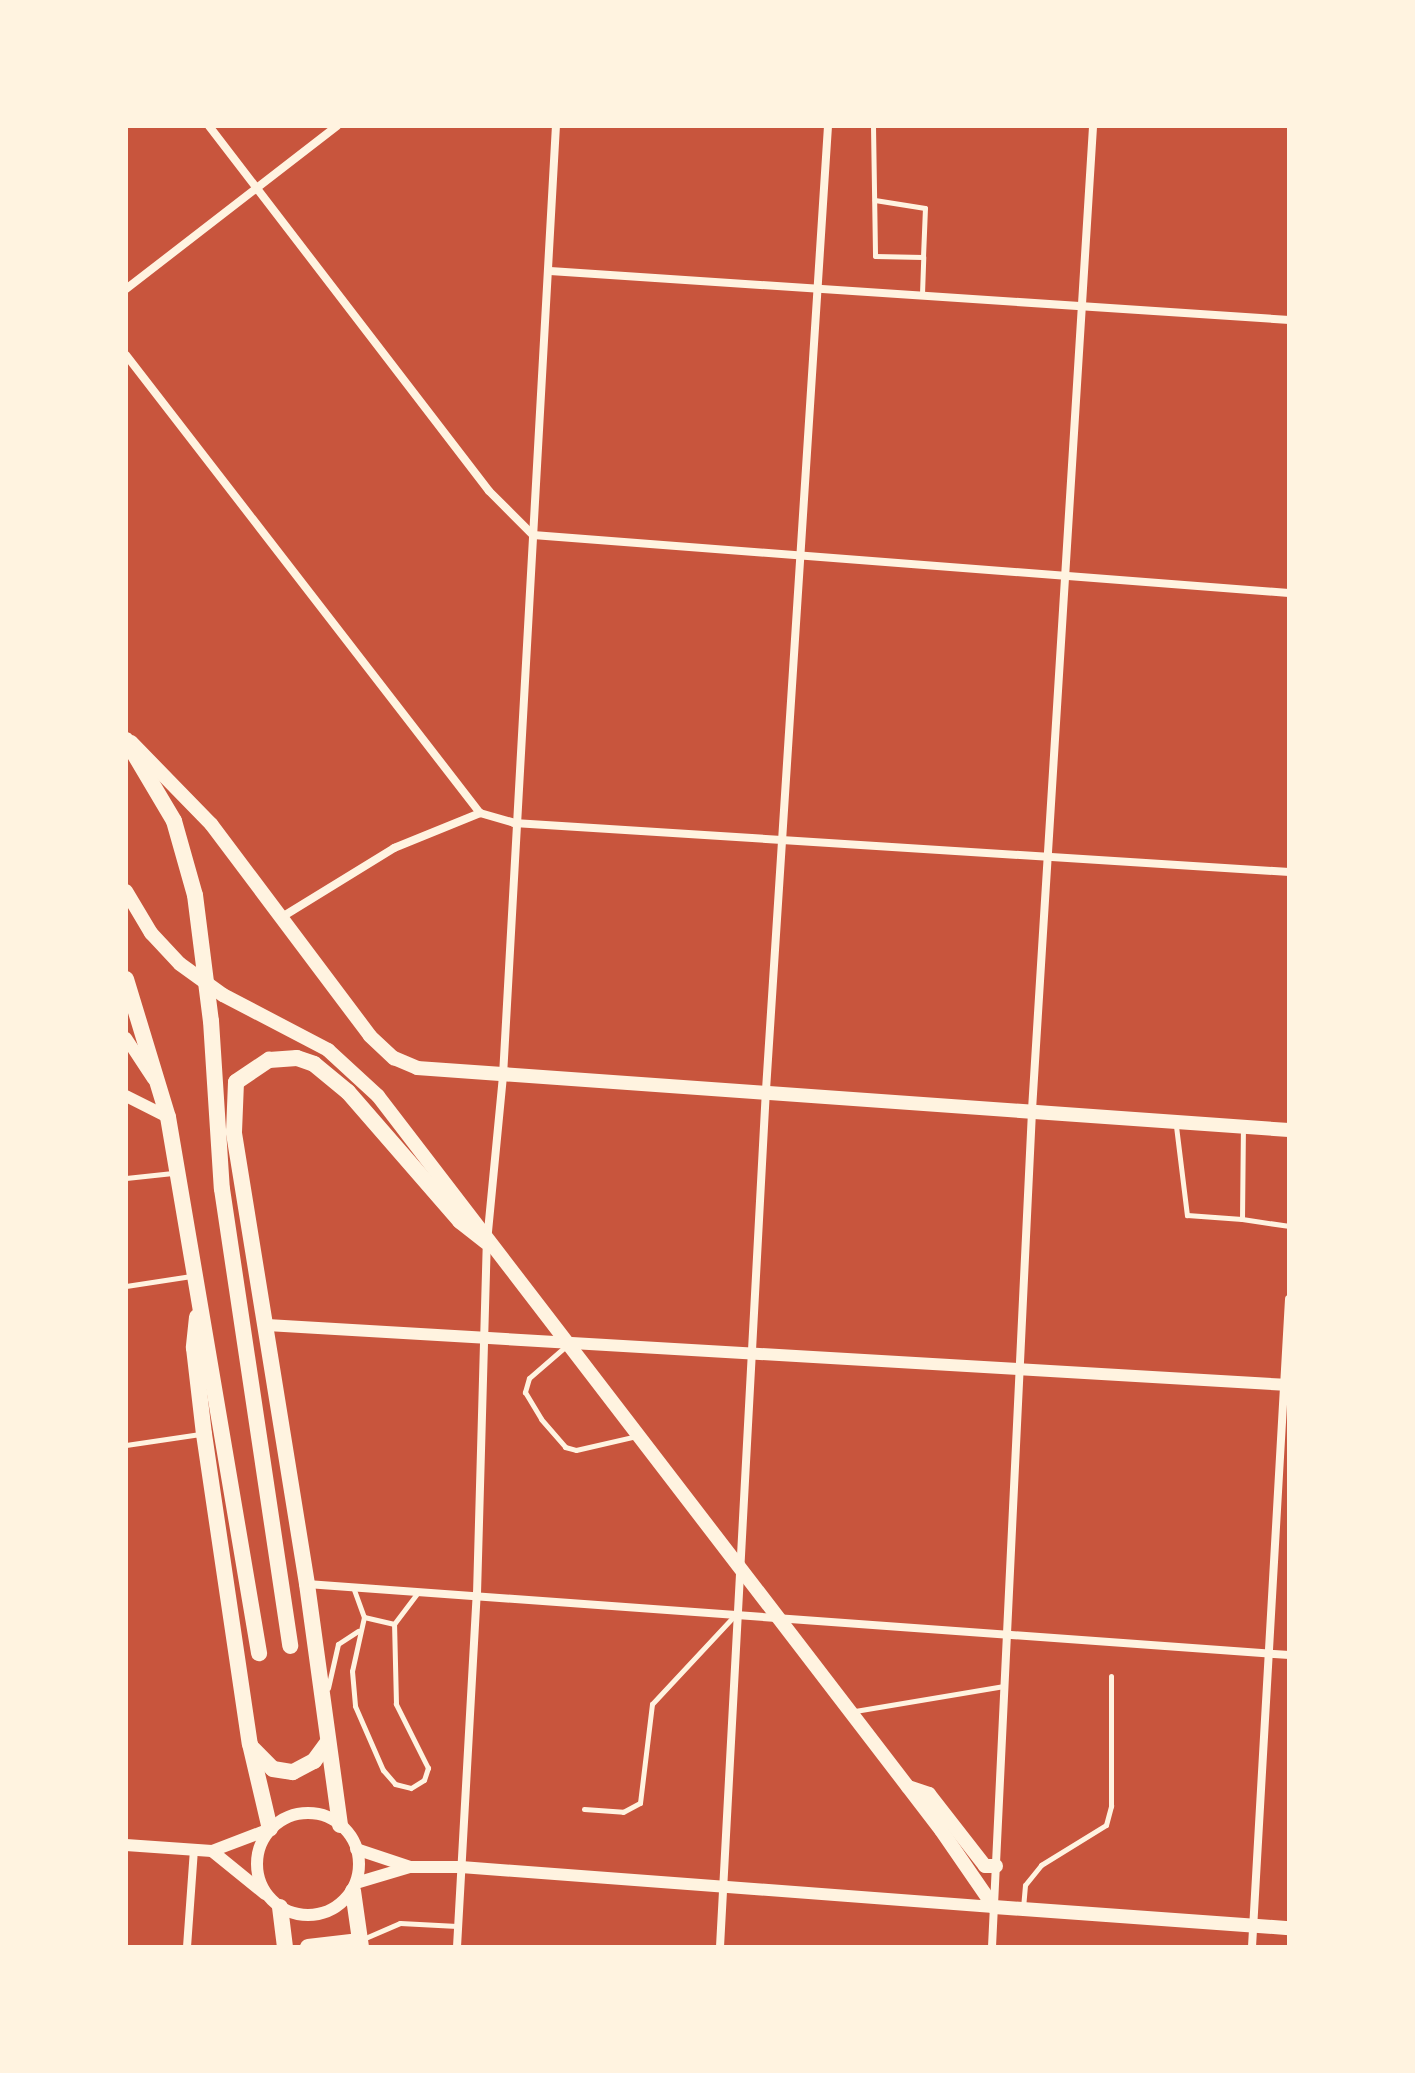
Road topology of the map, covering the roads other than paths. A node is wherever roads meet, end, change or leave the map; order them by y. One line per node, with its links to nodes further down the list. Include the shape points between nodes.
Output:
1 (209, 126): 7 (street)
2 (337, 126): 7 (street)
3 (556, 126): 10 (street)
4 (828, 126): 11 (street)
5 (873, 126): 8 (lane)
6 (1093, 126): 14 (street)
7 (256, 188): 12 (street); 17 (street, via 489,491)
8 (875, 200): 9 (lane, via 925,208); 9 (lane, via 875,256)
9 (923, 257): 13 (lane)
10 (550, 271): 11 (street); 17 (street)
11 (819, 287): 13 (street); 18 (street)
12 (126, 289)
13 (922, 294): 14 (street)
14 (1080, 305): 15 (street); 19 (street)
15 (1289, 320)
16 (126, 355): 22 (street)
17 (533, 535): 18 (street); 23 (street)
18 (800, 554): 19 (street); 24 (street)
19 (1065, 576): 20 (street); 25 (street)
20 (1289, 593)
21 (126, 739): 28 (main road, via 211,824); 43 (highway, via 174,821 189,862 211,1021)
22 (480, 813): 23 (street); 28 (street, via 394,848)
23 (514, 823): 24 (street); 31 (street)
24 (782, 840): 25 (street); 32 (street)
25 (1048, 859): 26 (street); 35 (street)
26 (1289, 872)
27 (126, 891): 46 (main road, via 151,933 198,979 328,1050 378,1096)
28 (282, 917): 31 (main road, via 370,1036 394,1058 417,1068)
29 (126, 979): 33 (highway)
30 (126, 1038): 33 (street)
31 (503, 1076): 32 (main road); 46 (street)
32 (766, 1090): 35 (main road); 55 (street)
33 (162, 1092): 36 (highway)
34 (126, 1096): 36 (street)
35 (1032, 1110): 37 (main road); 56 (street)
36 (168, 1117): 41 (highway)
37 (1175, 1121): 38 (main road); 44 (lane, via 1187,1215)
38 (1243, 1129): 39 (main road); 44 (lane)
39 (1289, 1130)
40 (238, 1155): 43 (highway); 46 (highway, via 232,1104 236,1082 256,1064 297,1058 323,1070 348,1092 460,1221); 52 (highway)
41 (178, 1172): 42 (lane); 48 (highway)
42 (126, 1178)
43 (222, 1189): 47 (highway)
44 (1242, 1219): 45 (lane)
45 (1289, 1226)
46 (487, 1242): 53 (street); 54 (main road)
47 (230, 1250): 52 (highway); 72 (highway)
48 (196, 1276): 49 (lane); 51 (highway)
49 (126, 1286)
50 (1289, 1299): 57 (street)
51 (200, 1304): 58 (highway, via 194,1348); 73 (highway)
52 (266, 1318): 53 (street); 62 (highway)
53 (487, 1340): 54 (street); 65 (street)
54 (567, 1345): 55 (street); 59 (main road); 59 (lane, via 529,1378 525,1392 541,1419 565,1447 576,1450)
55 (756, 1352): 56 (street); 61 (street)
56 (1021, 1368): 57 (street); 71 (street)
57 (1286, 1384): 74 (street)
58 (204, 1434): 60 (lane); 81 (highway)
59 (637, 1436): 61 (main road)
60 (126, 1445)
61 (739, 1568): 66 (street); 67 (main road)
62 (307, 1584): 63 (street); 79 (highway)
63 (353, 1586): 64 (street); 68 (lane)
64 (420, 1590): 65 (street); 69 (lane)
65 (477, 1594): 66 (street); 92 (street)
66 (737, 1613): 67 (street); 83 (lane, via 652,1704 640,1803 623,1812); 94 (street)
67 (774, 1615): 71 (street); 78 (main road)
68 (364, 1617): 69 (lane); 70 (lane)
69 (394, 1624): 70 (lane, via 396,1704 428,1768 424,1780 411,1788 395,1784 383,1770 363,1731 352,1687)
70 (358, 1631): 79 (lane, via 341,1640 334,1652)
71 (1008, 1632): 74 (street); 77 (street)
72 (290, 1646)
73 (259, 1653)
74 (1267, 1654): 75 (street); 99 (street)
75 (1289, 1655)
76 (1111, 1676): 97 (lane, via 1111,1806 1106,1825 1041,1865 1025,1885)
77 (1004, 1686): 78 (lane); 90 (street)
78 (850, 1712): 82 (main road)
79 (325, 1717): 80 (highway)
80 (328, 1742): 81 (highway, via 306,1767 288,1772 266,1765); 84 (highway)
81 (250, 1744): 85 (highway)
82 (908, 1787): 90 (main road, via 929,1794 985,1866); 96 (main road)
83 (584, 1809)
84 (340, 1825): 85 (street, via 327,1817 299,1815); 87 (street)
85 (270, 1829): 89 (street); 95 (street, via 257,1863)
86 (126, 1845): 88 (street)
87 (356, 1849): 91 (street); 93 (street)
88 (194, 1850): 89 (street); 102 (street)
89 (212, 1851): 95 (street)
90 (996, 1866): 96 (street)
91 (410, 1867): 92 (street); 93 (street)
92 (461, 1867): 94 (street); 98 (street)
93 (354, 1887): 95 (street, via 323,1913 293,1913); 101 (highway)
94 (724, 1887): 96 (street); 106 (street)
95 (276, 1903): 103 (highway)
96 (994, 1907): 97 (main road); 107 (street)
97 (1023, 1909): 99 (main road)
98 (458, 1926): 101 (lane, via 400,1923); 105 (street)
99 (1253, 1926): 100 (main road); 108 (street)
100 (1289, 1928)
101 (360, 1944): 104 (highway)
102 (187, 1947)
103 (285, 1947)
104 (308, 1947)
105 (457, 1947)
106 (720, 1947)
107 (992, 1947)
108 (1252, 1947)

